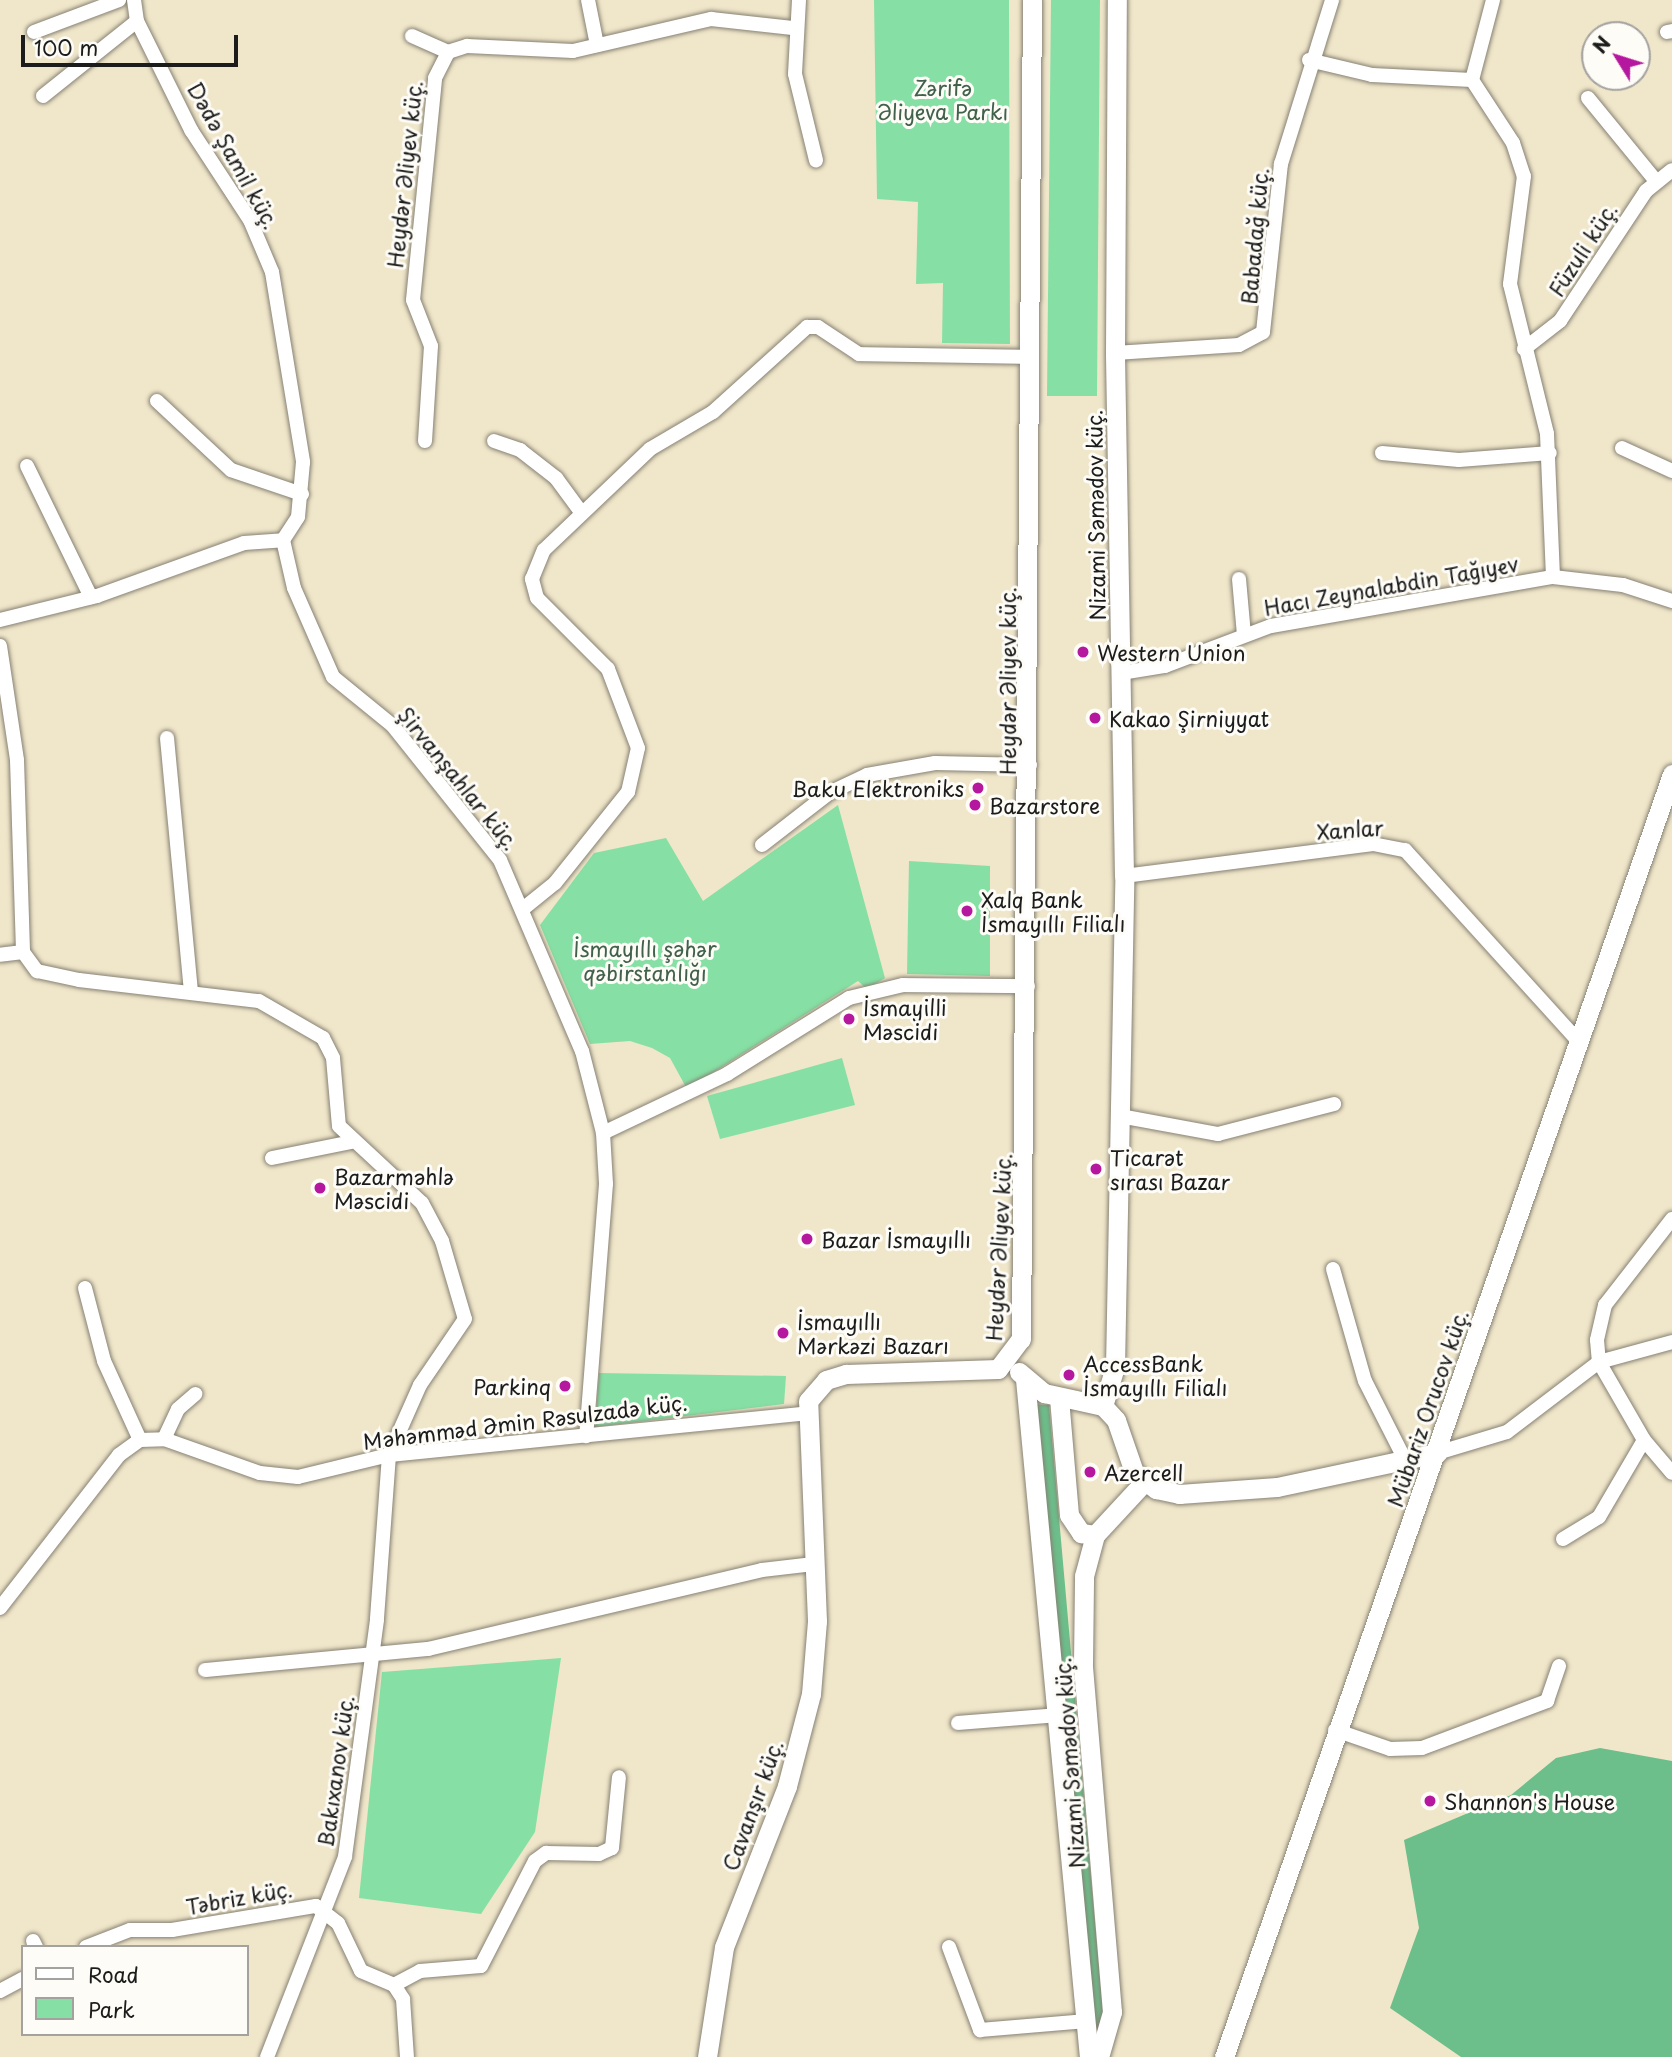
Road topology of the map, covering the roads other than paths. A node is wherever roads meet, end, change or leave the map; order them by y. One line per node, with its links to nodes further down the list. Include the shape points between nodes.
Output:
1 (119, 0): 11 (street)
2 (134, 0): 9 (street, Dədə Şamil küç.)
3 (588, 0): 13 (street)
4 (799, 0): 10 (street)
5 (1032, 0): 24 (street, Heydər Əliyev küç.)
6 (1117, 0): 23 (street, Nizami Səmədov küç.)
7 (1332, 0): 15 (street, Babadağ küç.)
8 (1493, 0): 16 (street)
9 (136, 21): 17 (street); 33 (street, Dədə Şamil küç., via 191,130 250,220 272,272 303,462)
10 (793, 28): 13 (street, via 711,19); 19 (street, via 794,74)
11 (34, 32)
12 (412, 36): 14 (street)
13 (597, 46): 14 (street, via 550,53 467,46)
14 (448, 52): 27 (street, Heydər Əliyev küç., via 435,78 414,300 431,346)
15 (1310, 60): 16 (street, via 1372,75); 23 (street, Babadağ küç., via 1281,164 1263,331 1239,345)
16 (1472, 80): 22 (street, via 1521,160 1510,284)
17 (43, 96)
18 (1588, 98): 21 (street)
19 (816, 160)
20 (1672, 170): 21 (street, Füzuli küç.)
21 (1655, 180): 22 (street, Füzuli küç., via 1560,320)
22 (1524, 349): 30 (street)
23 (1115, 353): 43 (street, Nizami Səmədov küç.)
24 (1029, 357): 34 (street, via 859,354 818,327 807,327 713,412 650,449); 45 (street, Heydər Əliyev küç.)
25 (157, 401): 33 (street, via 231,470)
26 (494, 440): 34 (street, via 520,450 556,478)
27 (425, 441)
28 (1622, 447): 32 (street)
29 (1382, 453): 30 (street, via 1459,460)
30 (1550, 453): 36 (street)
31 (27, 466): 38 (street)
32 (1672, 471)
33 (302, 494): 35 (street, Dədə Şamil küç., via 298,517)
34 (582, 512): 49 (street, via 544,550 532,579 537,598 608,668 638,748 635,777 555,883)
35 (283, 540): 38 (street, via 244,543); 49 (street, Şirvanşahlar küç., via 294,588 333,677 401,736 500,860)
36 (1553, 577): 39 (street, Hacı Zeynalabdin Tağıyev, via 1623,585); 41 (street, Hacı Zeynalabdin Tağıyev, via 1395,601)
37 (1240, 579): 41 (street)
38 (91, 597): 40 (street)
39 (1672, 601)
40 (0, 620)
41 (1244, 635): 43 (street, Hacı Zeynalabdin Tağıyev, via 1165,666)
42 (0, 646): 50 (street, via 18,760)
43 (1121, 673): 48 (street, Nizami Səmədov küç.)
44 (166, 738): 53 (street)
45 (1030, 765): 47 (street, via 935,763 867,775 829,793); 52 (street, Heydər Əliyev küç.)
46 (1672, 774): 54 (street, Mübariz Orucov küç.)
47 (762, 845)
48 (1124, 876): 54 (street, Xanlar, via 1373,845 1405,850); 56 (street, Nizami Səmədov küç.)
49 (524, 908): 57 (street, Şirvanşahlar küç., via 582,1051)
50 (23, 951): 51 (street); 53 (street, via 37,971)
51 (0, 955)
52 (1028, 986): 57 (street, via 903,985 849,998 727,1074); 64 (street, Heydər Əliyev küç., via 1021,1339)
53 (191, 990): 58 (street, via 260,1001 323,1038 333,1058 339,1126)
54 (1578, 1042): 75 (street, Mübariz Orucov küç.)
55 (1334, 1104): 56 (street, via 1218,1134)
56 (1120, 1116): 69 (street, Nizami Səmədov küç., via 1115,1367)
57 (603, 1133): 71 (street, Şirvanşahlar küç., via 605,1194)
58 (351, 1142): 59 (street); 76 (street, Bakıxanov küç., via 396,1173 422,1203 442,1241 465,1319 420,1385)
59 (272, 1158)
60 (1672, 1219): 65 (street, via 1605,1305 1598,1323)
61 (1333, 1269): 77 (street, via 1362,1372)
62 (85, 1288): 73 (street, via 104,1361)
63 (1672, 1342): 65 (street)
64 (1010, 1360): 66 (street); 70 (street, Cavanşır küç., via 983,1373 846,1374 818,1386)
65 (1599, 1362): 74 (street); 75 (street, via 1507,1432)
66 (1025, 1379): 68 (street); 87 (street)
67 (195, 1394): 72 (street, via 178,1409)
68 (1059, 1398): 69 (street); 80 (street, via 1069,1515 1081,1533)
69 (1103, 1406): 79 (street)
70 (807, 1413): 71 (street, Məhəmməd Əmin Rəsulzadə küç.); 82 (street, Cavanşır küç.)
71 (586, 1436): 76 (street, Məhəmməd Əmin Rəsulzadə küç.)
72 (164, 1439): 73 (street, Məhəmməd Əmin Rəsulzadə küç.); 76 (street, Məhəmməd Əmin Rəsulzadə küç., via 277,1477 315,1475)
73 (140, 1440): 83 (street, via 119,1455)
74 (1644, 1440): 78 (street); 81 (street, via 1599,1517)
75 (1437, 1453): 77 (street); 89 (street, Mübariz Orucov küç.)
76 (389, 1455): 84 (street, Bakıxanov küç.)
77 (1405, 1460): 79 (street, via 1250,1491 1179,1494)
78 (1672, 1473)
79 (1144, 1482): 80 (street, Nizami Səmədov küç.)
80 (1095, 1535): 102 (street, Nizami Səmədov küç., via 1084,1576 1083,1663 1112,2012)
81 (1563, 1539)
82 (814, 1564): 84 (street, via 762,1570 454,1644); 100 (street, Cavanşır küç., via 816,1646 805,1721 724,1947)
83 (0, 1608)
84 (373, 1655): 86 (street); 91 (street, Bakıxanov küç., via 345,1857)
85 (1559, 1666): 89 (street, via 1547,1701 1422,1748 1390,1749)
86 (205, 1670)
87 (1059, 1715): 88 (street); 97 (street)
88 (958, 1723)
89 (1335, 1730): 103 (street, Mübariz Orucov küç.)
90 (619, 1777): 95 (street, via 611,1848 599,1854 546,1853 535,1861 481,1966 420,1971)
91 (327, 1911): 92 (street, Təbriz küç., via 295,1906 172,1930 130,1930); 95 (street, via 352,1961); 98 (street)
92 (91, 1945)
93 (949, 1947): 97 (street, via 980,2030)
94 (21, 1980): 96 (street)
95 (394, 1985): 99 (street, via 404,2007)
96 (0, 1990)
97 (1087, 2021): 101 (street)
98 (267, 2057)
99 (407, 2057)
100 (707, 2057)
101 (1089, 2057)
102 (1099, 2057)
103 (1224, 2057)

